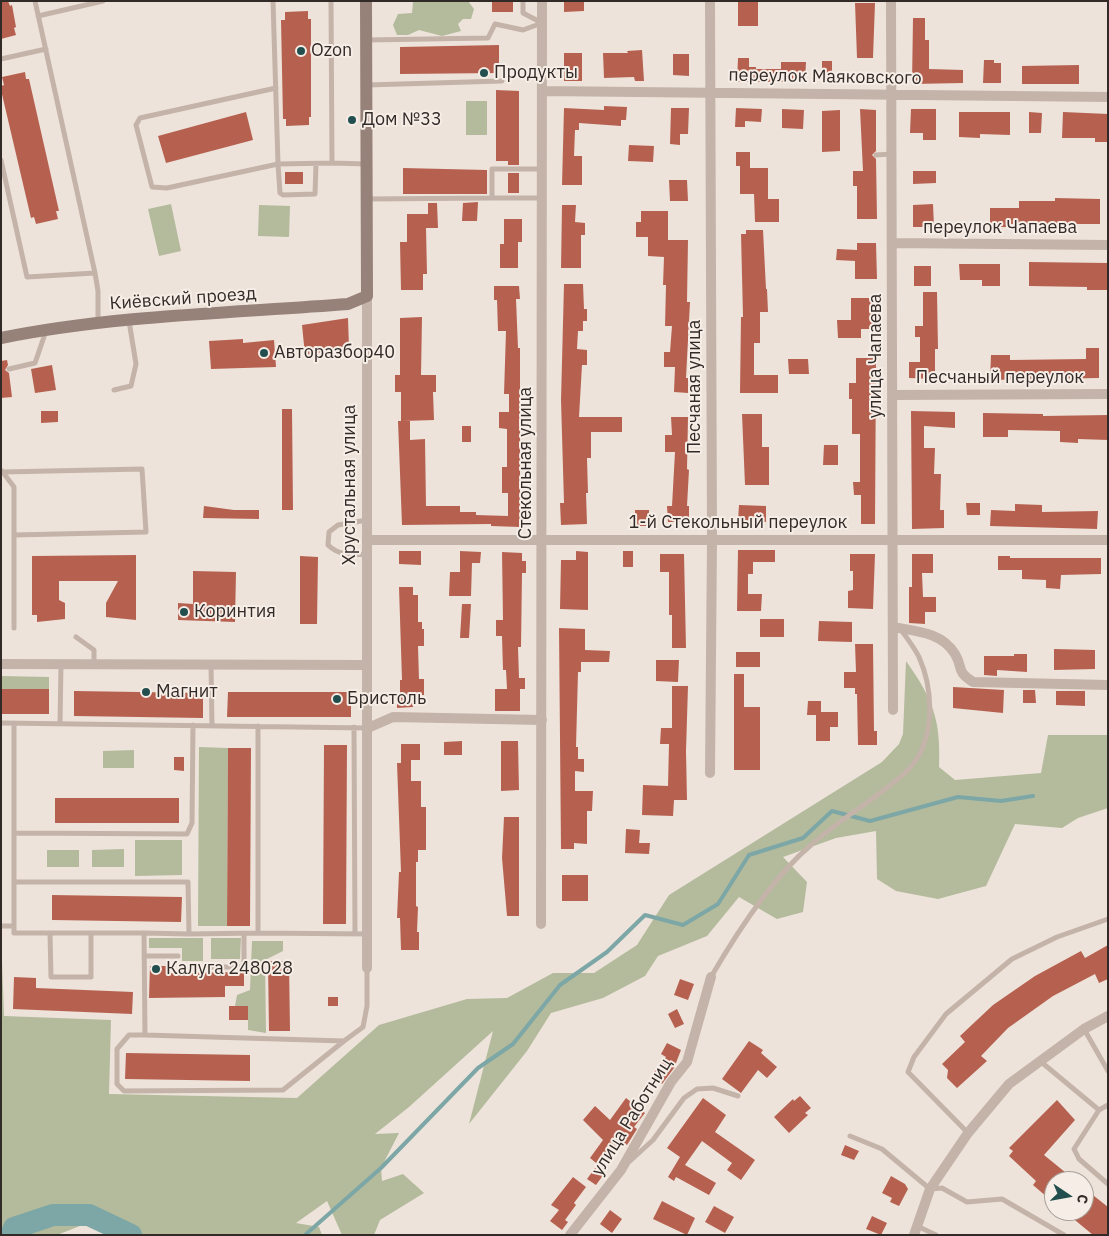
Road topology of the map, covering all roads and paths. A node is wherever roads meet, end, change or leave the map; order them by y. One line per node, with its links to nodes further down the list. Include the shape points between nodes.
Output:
1 (35, 1): 10 (lane)
2 (103, 1): 10 (lane)
3 (274, 1): 17 (lane)
4 (331, 1): 25 (lane)
5 (366, 1): 12 (main road, Хрустальная улица)
6 (523, 1): 11 (lane, via 522,13)
7 (542, 1): 11 (street, Стекольная улица)
8 (710, 1): 19 (street, Песчаная улица)
9 (891, 1): 20 (street, улица Чапаева)
10 (38, 16): 13 (lane)
11 (542, 23): 12 (lane, via 523,30 495,24 488,38); 18 (street, Стекольная улица)
12 (366, 40): 16 (main road, Хрустальная улица)
13 (46, 49): 14 (lane); 35 (lane)
14 (1, 59)
15 (502, 81): 16 (lane)
16 (366, 85): 28 (main road, Хрустальная улица)
17 (276, 88): 26 (lane); 26 (lane, via 140,118 136,125 149,182 158,189)
18 (542, 91): 19 (street, переулок Маяковского); 29 (street, Стекольная улица)
19 (710, 92): 20 (street, переулок Маяковского); 49 (street, Песчаная улица)
20 (891, 94): 21 (street, переулок Маяковского); 22 (street, улица Чапаева)
21 (1108, 97)
22 (891, 154): 23 (lane); 33 (street, улица Чапаева)
23 (876, 155)
24 (1, 160): 35 (lane, via 27,277)
25 (332, 163): 27 (lane); 28 (lane)
26 (278, 164): 27 (lane); 27 (lane, via 280,194 312,195 316,190)
27 (316, 164)
28 (366, 164): 32 (main road, Хрустальная улица)
29 (542, 169): 30 (lane, via 492,169); 31 (street, Стекольная улица)
30 (492, 198): 31 (lane); 32 (lane)
31 (542, 198): 51 (street, Стекольная улица)
32 (366, 199): 36 (main road, Хрустальная улица)
33 (892, 243): 34 (street, переулок Чапаева); 44 (street, улица Чапаева)
34 (1108, 245)
35 (95, 272): 38 (lane)
36 (367, 296): 37 (main road, Киёвский проезд, via 348,304); 46 (street, Хрустальная улица)
37 (129, 320): 38 (main road, Киёвский проезд); 42 (lane, via 136,364 131,386)
38 (98, 323): 39 (main road, Киёвский проезд)
39 (47, 328): 40 (main road, Киёвский проезд); 41 (lane, via 36,363)
40 (1, 338)
41 (9, 369)
42 (114, 390)
43 (1108, 394): 44 (street, Песчаный переулок)
44 (893, 395): 48 (street, улица Чапаева)
45 (2, 472): 47 (lane, via 14,487); 47 (lane, via 142,469 146,532)
46 (367, 520): 50 (street, Хрустальная улица); 53 (lane, via 338,524 330,532 328,545 348,555)
47 (14, 536): 55 (lane)
48 (892, 538): 49 (street, 1-й Стекольный переулок); 52 (street, 1-й Стекольный переулок); 54 (street, улица Чапаева)
49 (712, 539): 51 (street, 1-й Стекольный переулок); 73 (street, Песчаная улица)
50 (368, 540): 51 (street, 1-й Стекольный переулок); 53 (street, Хрустальная улица)
51 (542, 540): 64 (street, Стекольная улица)
52 (1108, 540)
53 (368, 554): 61 (street, Хрустальная улица)
54 (896, 627): 62 (street, via 940,637 955,654 961,674 973,682); 63 (street, улица Чапаева); 92 (lane, via 919,656 930,692 925,742 908,770 810,845 786,870)
55 (14, 628)
56 (76, 637): 58 (lane, via 94,650)
57 (61, 663): 58 (street); 59 (street); 67 (lane)
58 (94, 663): 60 (street)
59 (1, 664)
60 (211, 664): 61 (street); 69 (lane)
61 (367, 665): 72 (street, Хрустальная улица)
62 (1108, 685)
63 (893, 710)
64 (542, 720): 72 (street, via 393,717); 77 (street, Стекольная улица)
65 (1, 723): 66 (lane)
66 (14, 723): 67 (lane); 74 (lane)
67 (60, 724): 68 (lane)
68 (193, 725): 69 (lane); 74 (lane, via 192,823 187,834)
69 (212, 726): 70 (lane)
70 (258, 726): 71 (lane); 85 (lane)
71 (354, 727): 72 (lane); 86 (lane)
72 (368, 728): 87 (street, Хрустальная улица)
73 (710, 772)
74 (14, 833): 75 (lane)
75 (14, 882): 79 (lane); 83 (lane, via 188,882)
76 (1108, 919): 102 (lane, via 1057,937 1012,959 946,1014 914,1057 908,1072)
77 (541, 924)
78 (1, 926): 79 (lane)
79 (14, 926): 80 (lane, via 14,933)
80 (50, 933): 81 (lane); 81 (lane, via 50,977 91,977)
81 (91, 933): 82 (lane)
82 (144, 933): 83 (lane); 88 (lane)
83 (189, 934): 84 (lane)
84 (244, 934): 85 (lane); 90 (lane, via 244,967)
85 (258, 934): 86 (lane)
86 (355, 934): 87 (lane)
87 (368, 934): 91 (street, Хрустальная улица)
88 (144, 956): 89 (lane); 95 (lane)
89 (178, 956)
90 (208, 967)
91 (367, 968): 96 (lane, via 367,1006 363,1027)
92 (710, 977): 104 (street, улица Работниц, via 687,1062 671,1082)
93 (1108, 1016): 94 (street)
94 (1084, 1029): 97 (street); 98 (lane)
95 (145, 1035): 96 (lane); 96 (lane, via 129,1035 117,1050 117,1084 124,1091 283,1090)
96 (344, 1041)
97 (1040, 1061): 101 (lane); 102 (street, via 1009,1084)
98 (1108, 1071)
99 (738, 1096): 104 (lane, via 713,1088 698,1089 684,1098 653,1140)
100 (1108, 1105): 101 (lane)
101 (1099, 1110): 105 (lane, via 1074,1149 1079,1160)
102 (968, 1133): 106 (street)
103 (850, 1136): 106 (lane, via 882,1149)
104 (621, 1170): 108 (street, улица Работниц)
105 (1108, 1184)
106 (930, 1189): 107 (street); 110 (lane, via 942,1188 967,1202 1002,1199)
107 (916, 1230): 109 (lane)
108 (570, 1235)
109 (936, 1235)
110 (1064, 1235)

